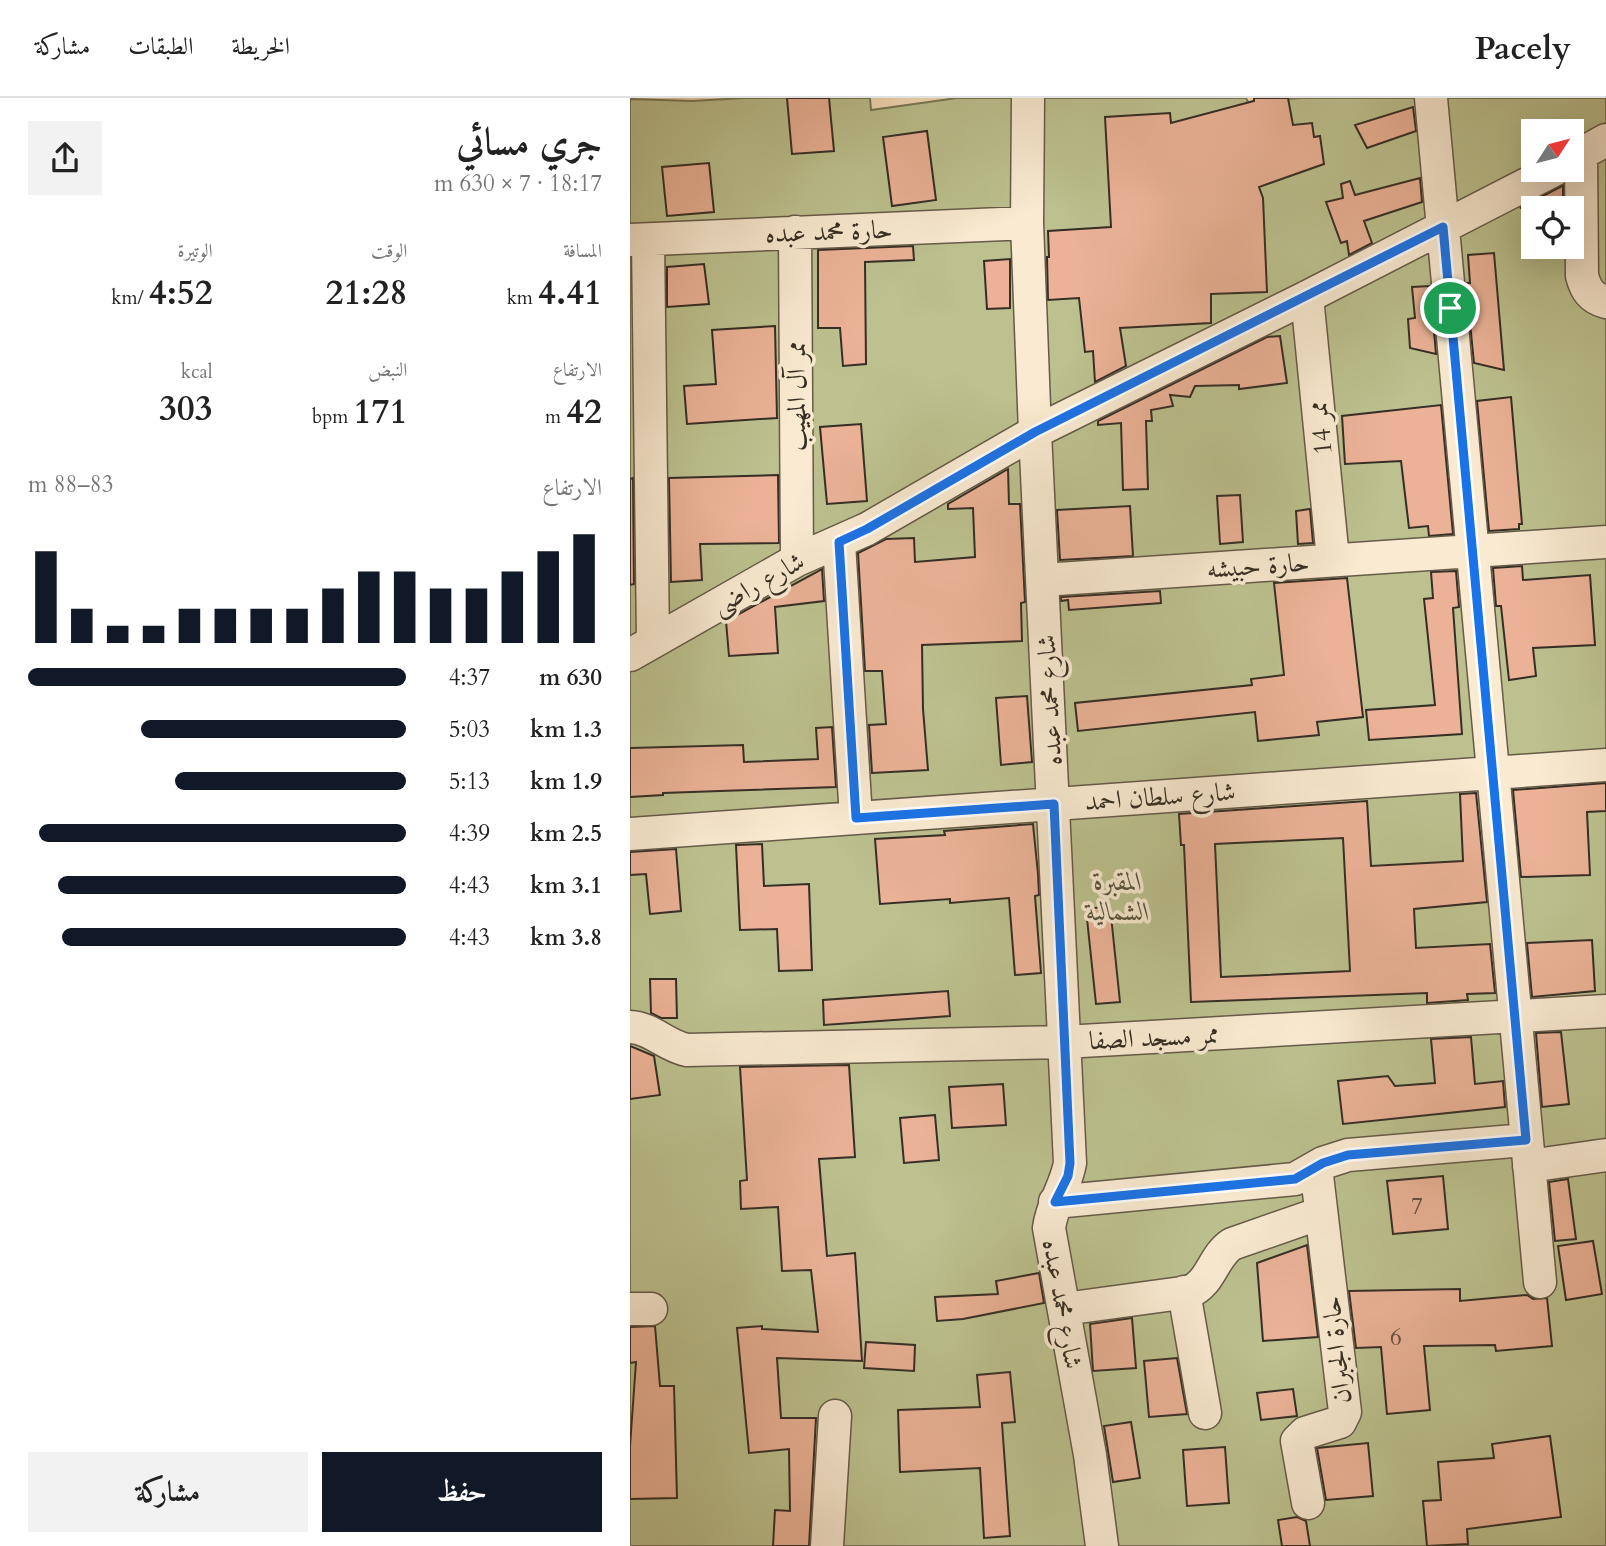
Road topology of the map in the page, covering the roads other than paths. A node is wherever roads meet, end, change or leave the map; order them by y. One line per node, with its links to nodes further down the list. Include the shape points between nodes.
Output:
1 (1028, 98): 5 (street, شارع محمد عبده)
2 (1432, 98): 6 (street)
3 (1529, 182): 6 (street, شارع راضى)
4 (1579, 182): 10 (street, via 1582,276 1589,293)
5 (1027, 223): 7 (street, حارة محمد عبده); 11 (street, شارع محمد عبده)
6 (1443, 227): 9 (street, شارع راضى); 14 (street)
7 (795, 232): 8 (street, حارة محمد عبده); 15 (street, ممر آل المهيب)
8 (639, 240): 18 (street)
9 (1307, 297): 11 (street, شارع راضى); 16 (street, ممر 14)
10 (1606, 302)
11 (1035, 432): 12 (street, شارع راضى); 17 (street, شارع محمد عبده)
12 (839, 542): 15 (street, شارع راضى); 22 (street)
13 (1606, 542): 14 (street, حارة حبيشه)
14 (1472, 549): 16 (street, حارة حبيشه); 20 (street)
15 (797, 559): 18 (street, شارع راضى)
16 (1333, 559): 17 (street, حارة حبيشه)
17 (1043, 580): 21 (street, شارع محمد عبده)
18 (641, 649)
19 (1606, 765): 20 (street, شارع سلطان احمد)
20 (1493, 773): 21 (street, شارع سلطان احمد); 25 (street)
21 (1054, 804): 22 (street, شارع سلطان احمد); 27 (street, شارع محمد عبده)
22 (856, 818): 23 (street, شارع سلطان احمد)
23 (630, 834)
24 (1606, 1011): 25 (street, ممر مسجد الصفا)
25 (1515, 1016): 27 (street, ممر مسجد الصفا); 28 (street)
26 (630, 1027): 27 (street, ممر مسجد الصفا, via 647,1030 687,1050)
27 (1064, 1042): 31 (street, شارع محمد عبده, via 1070,1163)
28 (1527, 1153): 29 (street); 30 (street, via 1348,1155); 33 (street)
29 (1606, 1155)
30 (1315, 1167): 31 (street, via 1295,1179); 32 (street, حارة الجبران)
31 (1055, 1202): 35 (street, شارع محمد عبده, via 1049,1228)
32 (1321, 1213): 34 (street, via 1232,1244 1220,1254 1201,1285); 38 (street, حارة الجبران, via 1345,1412 1340,1422 1304,1433 1297,1441)
33 (1540, 1282)
34 (1184, 1292): 35 (street); 36 (street)
35 (1064, 1310): 40 (street, شارع محمد عبده)
36 (1205, 1413)
37 (835, 1416): 39 (street)
38 (1308, 1503)
39 (827, 1546)
40 (1102, 1546)

